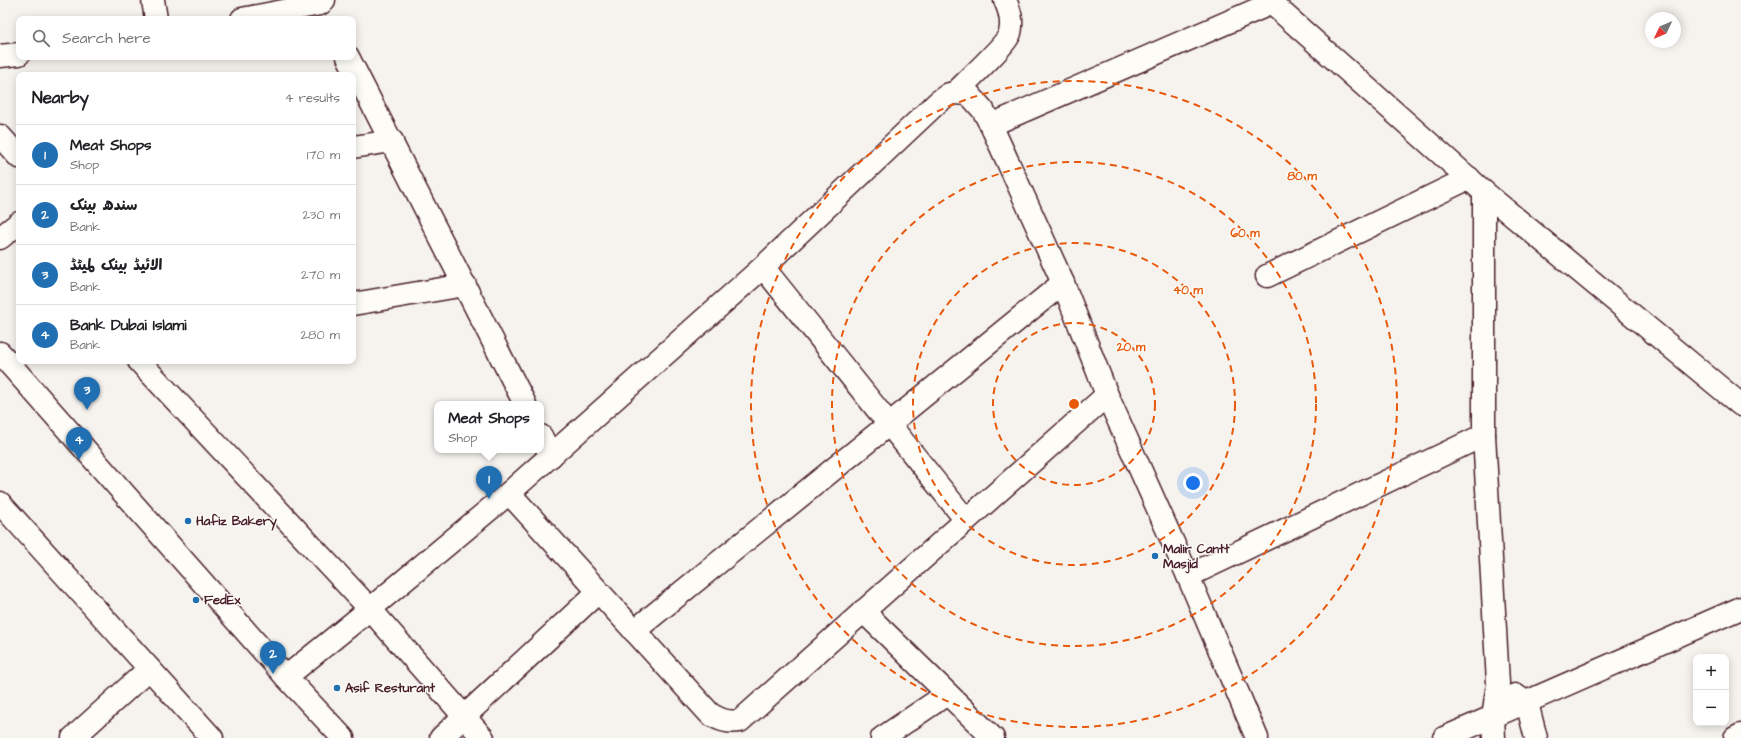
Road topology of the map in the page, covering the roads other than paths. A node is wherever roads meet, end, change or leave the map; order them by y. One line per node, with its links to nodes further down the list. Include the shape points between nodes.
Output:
1 (153, 0): 5 (street)
2 (1004, 0): 12 (street, via 1010,10 1010,35)
3 (1270, 2): 13 (street); 18 (street)
4 (323, 6): 6 (street)
5 (156, 16)
6 (261, 16)
7 (16, 54): 8 (street)
8 (0, 56)
9 (350, 60): 11 (street)
10 (356, 72): 15 (street)
11 (356, 72)
12 (955, 93): 13 (street, via 969,94 976,100); 19 (street, via 938,102)
13 (992, 125): 21 (street)
14 (0, 136): 17 (street)
15 (392, 141): 16 (street); 22 (street)
16 (356, 147)
17 (16, 154)
18 (1476, 185): 20 (street); 28 (street); 30 (street)
19 (763, 267): 29 (street); 32 (street)
20 (1266, 276)
21 (1063, 283): 26 (street); 29 (street)
22 (465, 285): 23 (street); 27 (street)
23 (356, 303)
24 (0, 353): 43 (street)
25 (141, 364): 39 (street)
26 (1107, 395): 35 (street); 36 (street)
27 (523, 401)
28 (1741, 405)
29 (889, 424): 35 (street); 41 (street)
30 (1484, 435): 36 (street); 44 (street)
31 (544, 442): 32 (street)
32 (551, 456): 33 (street)
33 (508, 493): 37 (street); 39 (street)
34 (0, 503): 42 (street)
35 (966, 520): 40 (street)
36 (1188, 576): 57 (street)
37 (598, 592): 41 (street); 47 (street)
38 (1741, 608): 46 (street)
39 (370, 609): 43 (street); 47 (street)
40 (863, 611): 41 (street, via 740,721 732,722 710,714); 45 (street)
41 (634, 631)
42 (149, 668): 50 (street); 51 (street)
43 (286, 677): 52 (street)
44 (1498, 683): 46 (street); 48 (street)
45 (946, 694): 55 (street); 56 (street)
46 (1527, 703): 48 (street); 59 (street)
47 (465, 718): 53 (street); 54 (street)
48 (1493, 728): 58 (street)
49 (1741, 735): 60 (street)
50 (73, 738)
51 (212, 738)
52 (343, 738)
53 (441, 738)
54 (483, 738)
55 (882, 738)
56 (993, 738)
57 (1257, 738)
58 (1444, 738)
59 (1536, 738)
60 (1735, 738)

